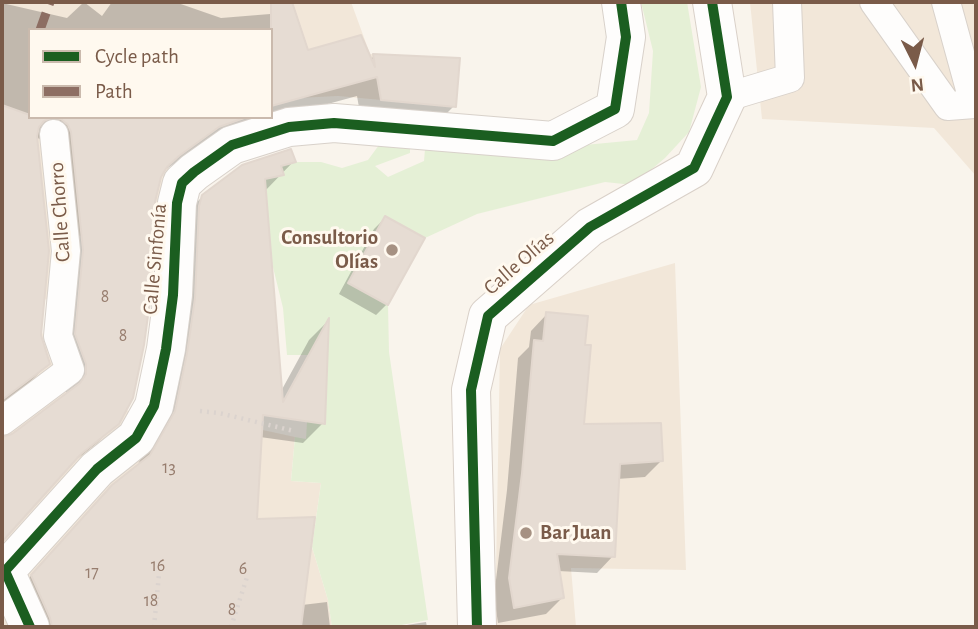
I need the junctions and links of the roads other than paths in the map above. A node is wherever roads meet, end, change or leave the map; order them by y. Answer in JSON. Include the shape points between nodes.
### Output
{"nodes":[{"id":1,"x":621,"y":2,"type":"edge"},
{"id":2,"x":712,"y":2,"type":"edge"},
{"id":3,"x":787,"y":2,"type":"edge"},
{"id":4,"x":874,"y":2,"type":"edge"},
{"id":5,"x":946,"y":2,"type":"edge"},
{"id":6,"x":727,"y":97,"type":"junction"},
{"id":7,"x":54,"y":134,"type":"dead end"},
{"id":8,"x":2,"y":421,"type":"edge"},
{"id":9,"x":3,"y":570,"type":"edge"},
{"id":10,"x":30,"y":627,"type":"edge"},
{"id":11,"x":477,"y":627,"type":"edge"}],
"edges":[{"from":1,"to":9,"type":"street","name":"Calle Sinfonía","via":[[626,37],[615,109],[553,141],[334,123],[289,127],[232,145],[182,183],[173,295],[154,406],[136,438],[97,469]]},
{"from":2,"to":6,"type":"street"},
{"from":3,"to":6,"type":"lane","via":[[790,78]]},
{"from":4,"to":5,"type":"lane","via":[[948,106],[974,104]]},
{"from":6,"to":11,"type":"street","name":"Calle Olías","via":[[694,168],[590,227],[488,316],[471,390]]},
{"from":7,"to":8,"type":"lane","name":"Calle Chorro","via":[[66,251],[58,336],[70,370]]},
{"from":9,"to":10,"type":"street","name":"Calle Sinfonía"}]}
